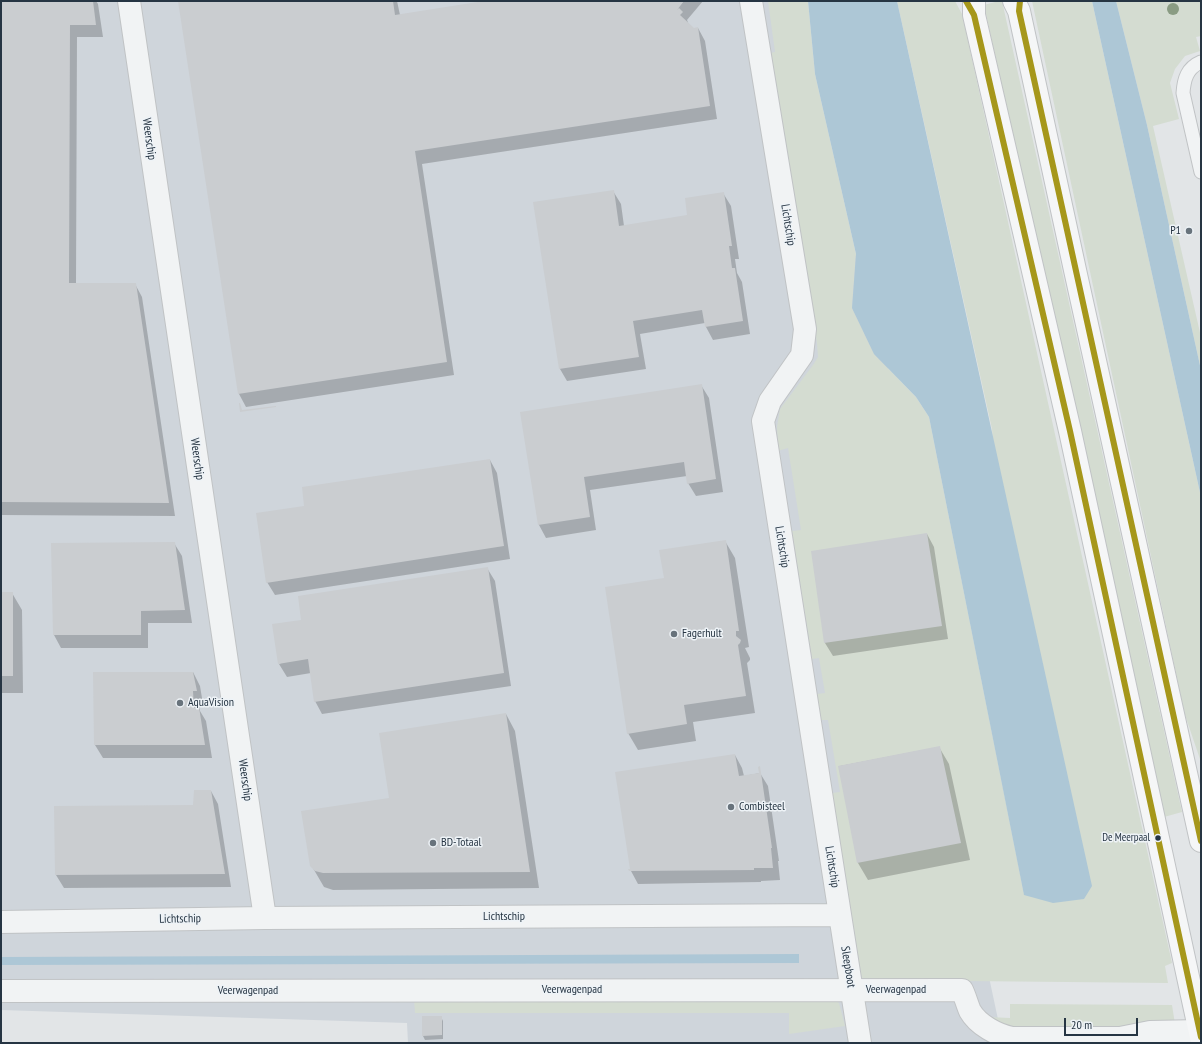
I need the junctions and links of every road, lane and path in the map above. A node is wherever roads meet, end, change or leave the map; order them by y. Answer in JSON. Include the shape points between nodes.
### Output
{"nodes":[{"id":1,"x":129,"y":1,"type":"edge"},
{"id":2,"x":751,"y":1,"type":"edge"},
{"id":3,"x":1018,"y":4,"type":"edge"},
{"id":4,"x":972,"y":6,"type":"edge"},
{"id":5,"x":1201,"y":62,"type":"edge"},
{"id":6,"x":1201,"y":172,"type":"edge"},
{"id":7,"x":1201,"y":841,"type":"edge"},
{"id":8,"x":840,"y":915,"type":"junction"},
{"id":9,"x":265,"y":918,"type":"junction"},
{"id":10,"x":1,"y":922,"type":"edge"},
{"id":11,"x":851,"y":990,"type":"junction"},
{"id":12,"x":1,"y":991,"type":"edge"},
{"id":13,"x":1201,"y":1033,"type":"edge"},
{"id":14,"x":1128,"y":1041,"type":"edge"},
{"id":15,"x":860,"y":1043,"type":"edge"}],
"edges":[{"from":1,"to":9,"type":"street","name":"Weerschip"},
{"from":2,"to":8,"type":"street","name":"Lichtschip","via":[[805,329],[802,355],[770,401],[762,421]]},
{"from":3,"to":7,"type":"main road"},
{"from":4,"to":13,"type":"main road","via":[[1070,431]]},
{"from":5,"to":6,"type":"lane","via":[[1188,71],[1184,81],[1184,93]]},
{"from":8,"to":9,"type":"street","name":"Lichtschip"},
{"from":8,"to":11,"type":"street","name":"Sleepboot"},
{"from":9,"to":10,"type":"street","name":"Lichtschip"},
{"from":11,"to":12,"type":"street","name":"Veerwagenpad"},
{"from":11,"to":14,"type":"street","name":"Veerwagenpad","via":[[962,990],[970,1012],[985,1026],[1003,1036]]},
{"from":11,"to":15,"type":"street","name":"Sleepboot"},
{"from":13,"to":14,"type":"street","name":"Veerwagenpad","via":[[1150,1032]]}]}
